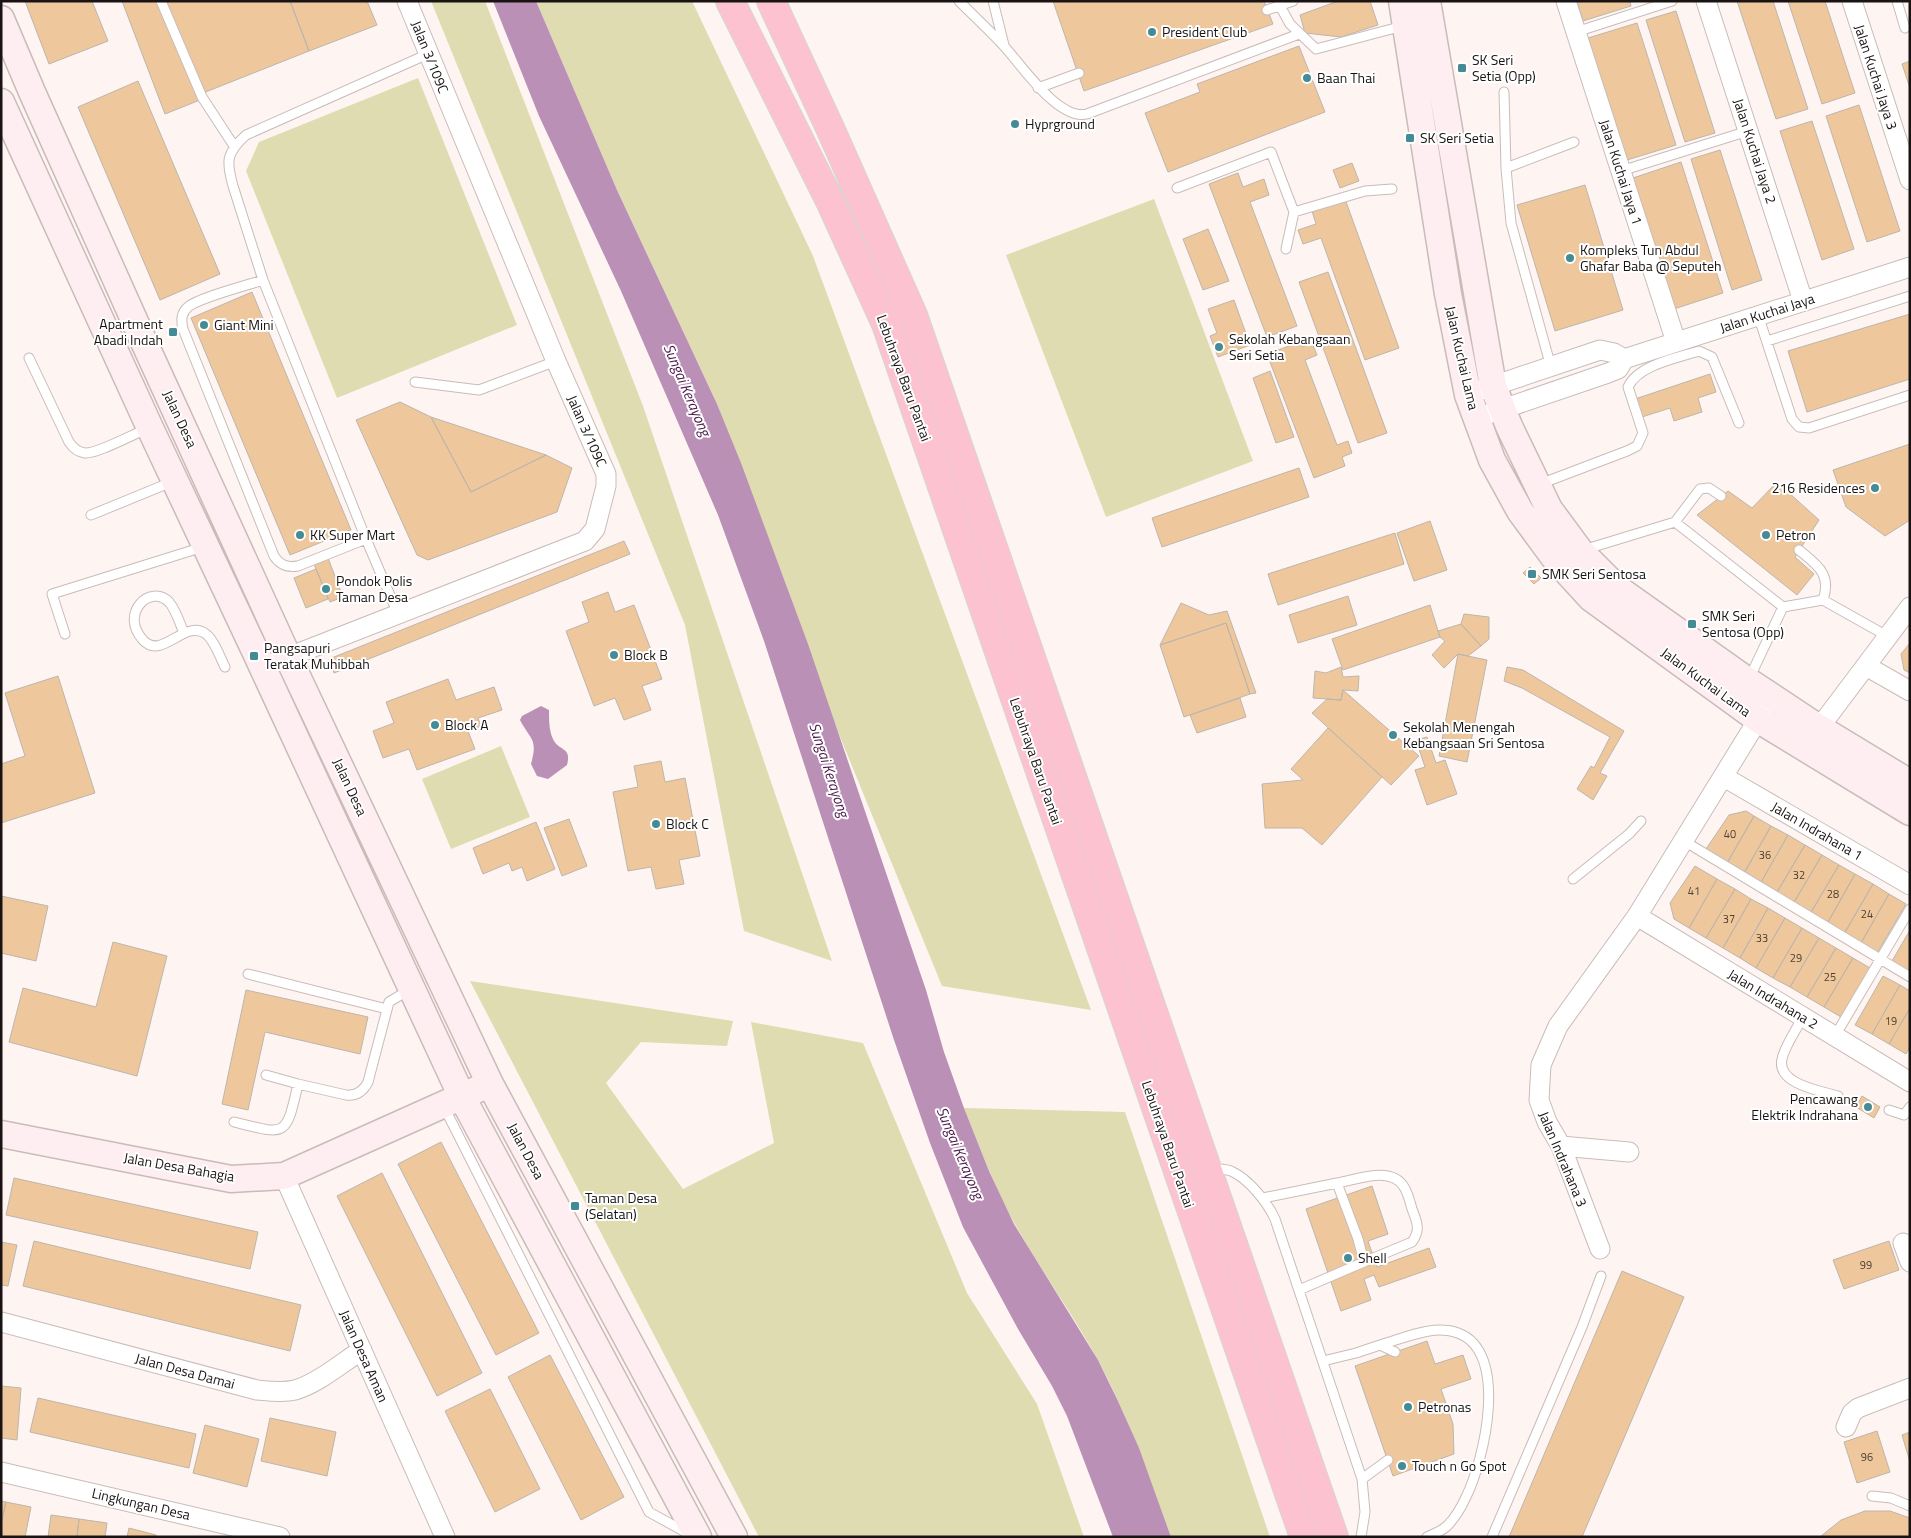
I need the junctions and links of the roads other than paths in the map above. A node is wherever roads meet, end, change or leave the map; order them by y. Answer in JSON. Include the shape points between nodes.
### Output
{"nodes":[{"id":1,"x":162,"y":1,"type":"edge"},
{"id":2,"x":407,"y":1,"type":"edge"},
{"id":3,"x":730,"y":1,"type":"edge"},
{"id":4,"x":771,"y":1,"type":"edge"},
{"id":5,"x":959,"y":1,"type":"edge"},
{"id":6,"x":993,"y":1,"type":"edge"},
{"id":7,"x":1293,"y":1,"type":"edge"},
{"id":8,"x":1427,"y":1,"type":"edge"},
{"id":9,"x":1566,"y":1,"type":"edge"},
{"id":10,"x":1672,"y":1,"type":"edge"},
{"id":11,"x":1706,"y":1,"type":"edge"},
{"id":12,"x":1852,"y":1,"type":"edge"},
{"id":13,"x":1897,"y":1,"type":"edge"},
{"id":14,"x":1280,"y":6,"type":"junction"},
{"id":15,"x":1267,"y":10,"type":"dead end"},
{"id":16,"x":1404,"y":13,"type":"edge"},
{"id":17,"x":1,"y":19,"type":"edge"},
{"id":18,"x":1906,"y":28,"type":"dead end"},
{"id":19,"x":1576,"y":32,"type":"junction"},
{"id":20,"x":1299,"y":34,"type":"junction"},
{"id":21,"x":1004,"y":47,"type":"junction"},
{"id":22,"x":428,"y":54,"type":"junction"},
{"id":23,"x":1078,"y":73,"type":"dead end"},
{"id":24,"x":1038,"y":88,"type":"junction"},
{"id":25,"x":32,"y":92,"type":"junction"},
{"id":26,"x":1504,"y":92,"type":"dead end"},
{"id":27,"x":1,"y":101,"type":"edge"},
{"id":28,"x":1748,"y":131,"type":"junction"},
{"id":29,"x":1574,"y":142,"type":"dead end"},
{"id":30,"x":234,"y":146,"type":"junction"},
{"id":31,"x":1506,"y":168,"type":"junction"},
{"id":32,"x":1621,"y":172,"type":"junction"},
{"id":33,"x":1910,"y":180,"type":"edge"},
{"id":34,"x":1177,"y":188,"type":"dead end"},
{"id":35,"x":1392,"y":190,"type":"dead end"},
{"id":36,"x":1294,"y":212,"type":"junction"},
{"id":37,"x":1286,"y":249,"type":"dead end"},
{"id":38,"x":1910,"y":267,"type":"edge"},
{"id":39,"x":263,"y":280,"type":"junction"},
{"id":40,"x":1910,"y":296,"type":"edge"},
{"id":41,"x":1803,"y":301,"type":"junction"},
{"id":42,"x":1758,"y":316,"type":"junction"},
{"id":43,"x":1766,"y":341,"type":"junction"},
{"id":44,"x":1678,"y":350,"type":"junction"},
{"id":45,"x":29,"y":358,"type":"dead end"},
{"id":46,"x":1624,"y":359,"type":"junction"},
{"id":47,"x":556,"y":361,"type":"junction"},
{"id":48,"x":1551,"y":367,"type":"junction"},
{"id":49,"x":415,"y":382,"type":"dead end"},
{"id":50,"x":1910,"y":395,"type":"edge"},
{"id":51,"x":1498,"y":398,"type":"junction"},
{"id":52,"x":1472,"y":407,"type":"junction"},
{"id":53,"x":1739,"y":423,"type":"dead end"},
{"id":54,"x":150,"y":428,"type":"junction"},
{"id":55,"x":174,"y":481,"type":"junction"},
{"id":56,"x":1537,"y":485,"type":"junction"},
{"id":57,"x":1721,"y":496,"type":"dead end"},
{"id":58,"x":91,"y":515,"type":"dead end"},
{"id":59,"x":1675,"y":522,"type":"junction"},
{"id":60,"x":366,"y":539,"type":"junction"},
{"id":61,"x":206,"y":547,"type":"junction"},
{"id":62,"x":1799,"y":550,"type":"dead end"},
{"id":63,"x":1580,"y":551,"type":"junction"},
{"id":64,"x":1823,"y":600,"type":"junction"},
{"id":65,"x":1783,"y":607,"type":"junction"},
{"id":66,"x":1910,"y":607,"type":"edge"},
{"id":67,"x":398,"y":614,"type":"junction"},
{"id":68,"x":184,"y":633,"type":"junction"},
{"id":69,"x":65,"y":634,"type":"dead end"},
{"id":70,"x":1888,"y":636,"type":"junction"},
{"id":71,"x":288,"y":657,"type":"junction"},
{"id":72,"x":1866,"y":666,"type":"junction"},
{"id":73,"x":225,"y":667,"type":"dead end"},
{"id":74,"x":262,"y":667,"type":"junction"},
{"id":75,"x":1748,"y":681,"type":"junction"},
{"id":76,"x":1910,"y":691,"type":"edge"},
{"id":77,"x":1772,"y":697,"type":"junction"},
{"id":78,"x":1759,"y":720,"type":"junction"},
{"id":79,"x":1819,"y":728,"type":"junction"},
{"id":80,"x":1724,"y":776,"type":"junction"},
{"id":81,"x":1910,"y":782,"type":"edge"},
{"id":82,"x":1910,"y":812,"type":"edge"},
{"id":83,"x":1641,"y":821,"type":"dead end"},
{"id":84,"x":1684,"y":841,"type":"junction"},
{"id":85,"x":1573,"y":878,"type":"dead end"},
{"id":86,"x":1910,"y":885,"type":"edge"},
{"id":87,"x":1910,"y":909,"type":"edge"},
{"id":88,"x":1637,"y":916,"type":"junction"},
{"id":89,"x":1880,"y":959,"type":"junction"},
{"id":90,"x":248,"y":974,"type":"dead end"},
{"id":91,"x":1910,"y":977,"type":"edge"},
{"id":92,"x":411,"y":989,"type":"junction"},
{"id":93,"x":387,"y":1009,"type":"junction"},
{"id":94,"x":1802,"y":1018,"type":"junction"},
{"id":95,"x":1835,"y":1036,"type":"junction"},
{"id":96,"x":266,"y":1074,"type":"dead end"},
{"id":97,"x":1910,"y":1082,"type":"edge"},
{"id":98,"x":298,"y":1084,"type":"junction"},
{"id":99,"x":490,"y":1084,"type":"junction"},
{"id":100,"x":1838,"y":1096,"type":"dead end"},
{"id":101,"x":452,"y":1101,"type":"junction"},
{"id":102,"x":1910,"y":1107,"type":"edge"},
{"id":103,"x":1889,"y":1110,"type":"dead end"},
{"id":104,"x":234,"y":1122,"type":"dead end"},
{"id":105,"x":1,"y":1134,"type":"edge"},
{"id":106,"x":1561,"y":1146,"type":"junction"},
{"id":107,"x":1629,"y":1152,"type":"dead end"},
{"id":108,"x":1206,"y":1167,"type":"junction"},
{"id":109,"x":284,"y":1176,"type":"junction"},
{"id":110,"x":1337,"y":1183,"type":"junction"},
{"id":111,"x":1263,"y":1198,"type":"junction"},
{"id":112,"x":1903,"y":1243,"type":"dead end"},
{"id":113,"x":1600,"y":1249,"type":"dead end"},
{"id":114,"x":1364,"y":1262,"type":"junction"},
{"id":115,"x":1910,"y":1262,"type":"edge"},
{"id":116,"x":1601,"y":1276,"type":"dead end"},
{"id":117,"x":1299,"y":1290,"type":"junction"},
{"id":118,"x":1,"y":1322,"type":"edge"},
{"id":119,"x":1380,"y":1345,"type":"junction"},
{"id":120,"x":362,"y":1350,"type":"junction"},
{"id":121,"x":1395,"y":1352,"type":"dead end"},
{"id":122,"x":1323,"y":1361,"type":"junction"},
{"id":123,"x":1910,"y":1388,"type":"edge"},
{"id":124,"x":1846,"y":1427,"type":"dead end"},
{"id":125,"x":1388,"y":1460,"type":"dead end"},
{"id":126,"x":1,"y":1472,"type":"edge"},
{"id":127,"x":1362,"y":1479,"type":"junction"},
{"id":128,"x":1872,"y":1496,"type":"dead end"},
{"id":129,"x":1910,"y":1506,"type":"edge"},
{"id":130,"x":280,"y":1537,"type":"edge"},
{"id":131,"x":445,"y":1537,"type":"edge"},
{"id":132,"x":693,"y":1537,"type":"edge"},
{"id":133,"x":698,"y":1537,"type":"edge"},
{"id":134,"x":734,"y":1537,"type":"edge"},
{"id":135,"x":1304,"y":1537,"type":"edge"},
{"id":136,"x":1334,"y":1537,"type":"edge"},
{"id":137,"x":1361,"y":1537,"type":"edge"},
{"id":138,"x":1427,"y":1537,"type":"edge"},
{"id":139,"x":1492,"y":1537,"type":"edge"}],
"edges":[{"from":1,"to":30,"type":"lane","via":[[202,97]]},
{"from":2,"to":22,"type":"street","name":"Jalan 3/109C"},
{"from":3,"to":135,"type":"highway","name":"Lebuhraya Baru Pantai","via":[[830,201],[886,324]]},
{"from":4,"to":108,"type":"highway","name":"Lebuhraya Baru Pantai","via":[[913,315]]},
{"from":5,"to":21,"type":"lane"},
{"from":6,"to":21,"type":"lane"},
{"from":7,"to":14,"type":"lane"},
{"from":8,"to":51,"type":"main road","name":"Jalan Kuchai Lama"},
{"from":9,"to":19,"type":"street","name":"Jalan Kuchai Jaya 1"},
{"from":10,"to":19,"type":"lane"},
{"from":11,"to":28,"type":"street","name":"Jalan Kuchai Jaya 2"},
{"from":12,"to":33,"type":"street","name":"Jalan Kuchai Jaya 3"},
{"from":13,"to":18,"type":"lane"},
{"from":14,"to":15,"type":"lane"},
{"from":14,"to":20,"type":"lane"},
{"from":16,"to":20,"type":"lane","via":[[1316,49]]},
{"from":16,"to":52,"type":"main road","name":"Jalan Kuchai Lama","via":[[1448,294]]},
{"from":17,"to":25,"type":"main road","name":"Jalan Desa"},
{"from":19,"to":32,"type":"street","name":"Jalan Kuchai Jaya 1"},
{"from":20,"to":24,"type":"lane","via":[[1082,115],[1073,114]]},
{"from":21,"to":24,"type":"lane"},
{"from":22,"to":30,"type":"lane","via":[[246,135]]},
{"from":22,"to":47,"type":"street","name":"Jalan 3/109C"},
{"from":23,"to":24,"type":"lane"},
{"from":25,"to":27,"type":"street"},
{"from":25,"to":71,"type":"main road","name":"Jalan Desa"},
{"from":26,"to":31,"type":"lane"},
{"from":27,"to":54,"type":"main road","name":"Jalan Desa"},
{"from":28,"to":32,"type":"lane"},
{"from":28,"to":41,"type":"street","name":"Jalan Kuchai Jaya 2"},
{"from":29,"to":31,"type":"lane"},
{"from":30,"to":39,"type":"lane","via":[[229,171]]},
{"from":31,"to":48,"type":"lane","via":[[1511,222]]},
{"from":32,"to":44,"type":"street","name":"Jalan Kuchai Jaya 1"},
{"from":34,"to":36,"type":"lane","via":[[1271,152]]},
{"from":35,"to":36,"type":"lane","via":[[1365,191]]},
{"from":36,"to":37,"type":"lane"},
{"from":38,"to":41,"type":"street","name":"Jalan Kuchai Jaya"},
{"from":39,"to":60,"type":"lane"},
{"from":39,"to":60,"type":"lane","via":[[187,308],[182,321],[187,338],[278,562],[291,568]]},
{"from":40,"to":43,"type":"lane","name":"Jalan Kuchai Jaya"},
{"from":41,"to":42,"type":"street","name":"Jalan Kuchai Jaya"},
{"from":42,"to":43,"type":"lane"},
{"from":42,"to":44,"type":"street","name":"Jalan Kuchai Jaya"},
{"from":43,"to":50,"type":"lane","via":[[1792,419],[1799,427],[1809,428]]},
{"from":44,"to":46,"type":"street","name":"Jalan Kuchai Jaya"},
{"from":44,"to":53,"type":"lane","via":[[1699,351],[1712,357]]},
{"from":44,"to":56,"type":"lane","via":[[1641,371],[1628,387],[1643,433],[1638,446]]},
{"from":45,"to":54,"type":"lane","via":[[69,442],[79,452],[93,452]]},
{"from":46,"to":48,"type":"street","via":[[1600,350]]},
{"from":46,"to":51,"type":"street","name":"Jalan Kuchai Jaya","via":[[1618,369],[1608,373]]},
{"from":47,"to":49,"type":"lane","via":[[479,390]]},
{"from":47,"to":67,"type":"street","name":"Jalan 3/109C","via":[[606,474],[595,529],[584,541]]},
{"from":48,"to":51,"type":"street"},
{"from":51,"to":52,"type":"street"},
{"from":51,"to":56,"type":"main road","name":"Jalan Kuchai Lama"},
{"from":52,"to":78,"type":"main road","name":"Jalan Kuchai Lama","via":[[1492,460],[1520,511],[1556,560],[1591,598]]},
{"from":54,"to":55,"type":"main road","name":"Jalan Desa"},
{"from":55,"to":58,"type":"lane"},
{"from":55,"to":61,"type":"main road","name":"Jalan Desa"},
{"from":56,"to":63,"type":"main road","name":"Jalan Kuchai Lama","via":[[1549,509]]},
{"from":57,"to":59,"type":"lane","via":[[1708,488],[1700,489]]},
{"from":59,"to":63,"type":"lane"},
{"from":59,"to":65,"type":"lane"},
{"from":60,"to":67,"type":"lane"},
{"from":61,"to":69,"type":"lane","via":[[52,594]]},
{"from":61,"to":74,"type":"main road","name":"Jalan Desa"},
{"from":62,"to":64,"type":"lane","via":[[1824,574],[1826,591]]},
{"from":63,"to":75,"type":"main road","name":"Jalan Kuchai Lama","via":[[1617,588]]},
{"from":64,"to":65,"type":"lane"},
{"from":64,"to":70,"type":"lane"},
{"from":65,"to":75,"type":"lane"},
{"from":66,"to":70,"type":"street"},
{"from":67,"to":71,"type":"street","name":"Jalan 3/109C"},
{"from":68,"to":68,"type":"lane","via":[[158,646],[150,644],[143,640],[135,623],[135,608],[147,599],[164,598],[173,608]]},
{"from":68,"to":73,"type":"lane","via":[[192,630],[207,635]]},
{"from":70,"to":72,"type":"street"},
{"from":71,"to":74,"type":"street","name":"Jalan 3/109C"},
{"from":71,"to":99,"type":"main road","name":"Jalan Desa"},
{"from":72,"to":76,"type":"street"},
{"from":72,"to":79,"type":"street"},
{"from":74,"to":92,"type":"main road","name":"Jalan Desa"},
{"from":75,"to":77,"type":"main road","name":"Jalan Kuchai Lama"},
{"from":77,"to":78,"type":"street","name":"Jalan Indrahana 3"},
{"from":77,"to":79,"type":"main road","name":"Jalan Kuchai Lama"},
{"from":78,"to":80,"type":"street","name":"Jalan Indrahana 3"},
{"from":78,"to":82,"type":"main road","name":"Jalan Kuchai Lama"},
{"from":79,"to":81,"type":"main road","name":"Jalan Kuchai Lama"},
{"from":80,"to":84,"type":"street","name":"Jalan Indrahana 3"},
{"from":80,"to":86,"type":"street","name":"Jalan Indrahana 1"},
{"from":83,"to":85,"type":"lane"},
{"from":84,"to":88,"type":"street","name":"Jalan Indrahana 3"},
{"from":84,"to":89,"type":"lane"},
{"from":87,"to":89,"type":"lane"},
{"from":88,"to":94,"type":"street","name":"Jalan Indrahana 2"},
{"from":88,"to":106,"type":"street","name":"Jalan Indrahana 3","via":[[1558,1026],[1541,1065],[1539,1100]]},
{"from":89,"to":91,"type":"lane"},
{"from":89,"to":95,"type":"lane"},
{"from":90,"to":93,"type":"lane"},
{"from":92,"to":93,"type":"lane","via":[[388,1002]]},
{"from":92,"to":101,"type":"main road","name":"Jalan Desa"},
{"from":93,"to":98,"type":"lane","via":[[365,1088],[359,1093],[346,1095]]},
{"from":94,"to":95,"type":"street","name":"Jalan Indrahana 2"},
{"from":94,"to":100,"type":"lane","via":[[1783,1054],[1781,1061],[1785,1075],[1802,1086]]},
{"from":95,"to":97,"type":"street","name":"Jalan Indrahana 2"},
{"from":96,"to":98,"type":"lane"},
{"from":98,"to":104,"type":"lane","via":[[290,1117],[281,1129],[266,1130]]},
{"from":99,"to":101,"type":"main road","name":"Jalan Desa Bahagia"},
{"from":99,"to":134,"type":"main road","name":"Jalan Desa"},
{"from":101,"to":109,"type":"main road","name":"Jalan Desa Bahagia"},
{"from":101,"to":132,"type":"lane","name":"Jalan Desa","via":[[649,1512]]},
{"from":101,"to":133,"type":"main road","name":"Jalan Desa"},
{"from":102,"to":103,"type":"lane","via":[[1904,1115]]},
{"from":105,"to":109,"type":"main road","name":"Jalan Desa Bahagia","via":[[231,1179]]},
{"from":106,"to":107,"type":"street"},
{"from":106,"to":113,"type":"street","name":"Jalan Indrahana 3"},
{"from":108,"to":111,"type":"lane","via":[[1231,1171]]},
{"from":108,"to":136,"type":"highway","name":"Lebuhraya Baru Pantai"},
{"from":109,"to":120,"type":"street","name":"Jalan Desa Aman"},
{"from":110,"to":111,"type":"lane"},
{"from":110,"to":114,"type":"lane"},
{"from":110,"to":114,"type":"lane","via":[[1380,1175],[1395,1180],[1404,1187],[1417,1222],[1418,1229],[1412,1242]]},
{"from":111,"to":117,"type":"lane","via":[[1275,1219]]},
{"from":112,"to":115,"type":"street"},
{"from":114,"to":117,"type":"lane"},
{"from":116,"to":139,"type":"lane"},
{"from":117,"to":122,"type":"lane"},
{"from":118,"to":120,"type":"street","name":"Jalan Desa Damai","via":[[257,1390],[297,1389]]},
{"from":119,"to":121,"type":"lane"},
{"from":119,"to":122,"type":"lane"},
{"from":119,"to":138,"type":"lane","via":[[1436,1329],[1459,1333],[1478,1347],[1487,1369],[1488,1402],[1483,1446],[1467,1497],[1445,1528]]},
{"from":120,"to":131,"type":"street","name":"Jalan Desa Aman"},
{"from":122,"to":127,"type":"lane"},
{"from":123,"to":124,"type":"street","via":[[1858,1408]]},
{"from":125,"to":127,"type":"lane"},
{"from":126,"to":130,"type":"street","name":"Lingkungan Desa"},
{"from":127,"to":137,"type":"lane","via":[[1366,1512]]},
{"from":128,"to":129,"type":"lane","via":[[1890,1498]]}]}
